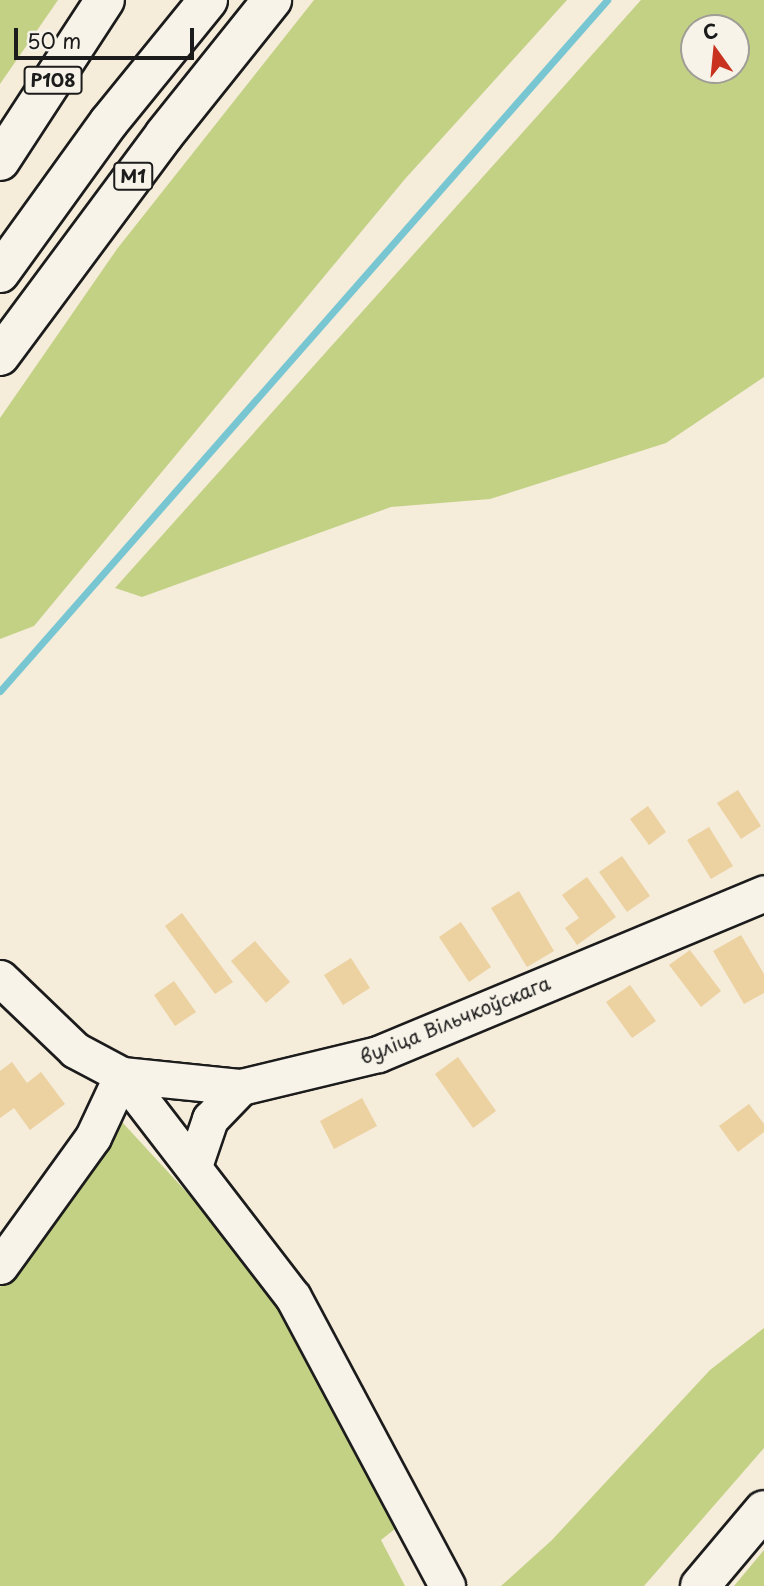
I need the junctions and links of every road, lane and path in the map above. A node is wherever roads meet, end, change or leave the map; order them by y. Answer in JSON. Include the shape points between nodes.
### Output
{"nodes":[{"id":1,"x":105,"y":0,"type":"edge"},
{"id":2,"x":208,"y":0,"type":"edge"},
{"id":3,"x":272,"y":0,"type":"edge"},
{"id":4,"x":0,"y":161,"type":"edge"},
{"id":5,"x":0,"y":273,"type":"edge"},
{"id":6,"x":0,"y":356,"type":"edge"},
{"id":7,"x":764,"y":893,"type":"edge"},
{"id":8,"x":0,"y":978,"type":"edge"},
{"id":9,"x":122,"y":1075,"type":"junction"},
{"id":10,"x":241,"y":1087,"type":"junction"},
{"id":11,"x":194,"y":1166,"type":"junction"},
{"id":12,"x":0,"y":1266,"type":"edge"},
{"id":13,"x":764,"y":1510,"type":"edge"},
{"id":14,"x":447,"y":1586,"type":"edge"},
{"id":15,"x":700,"y":1586,"type":"edge"}],
"edges":[{"from":1,"to":4,"type":"main road","number":"Р108"},
{"from":2,"to":5,"type":"main road","number":"М1","via":[[109,122]]},
{"from":3,"to":6,"type":"main road","number":"М1","via":[[164,135]]},
{"from":7,"to":10,"type":"street","name":"вуліца Вільчкоўскага","via":[[378,1054]]},
{"from":8,"to":9,"type":"street","name":"вуліца Вільчкоўскага","via":[[75,1051]]},
{"from":9,"to":10,"type":"street","name":"вуліца Вільчкоўскага"},
{"from":9,"to":11,"type":"street"},
{"from":9,"to":12,"type":"street","via":[[93,1137]]},
{"from":10,"to":11,"type":"street","via":[[210,1118]]},
{"from":11,"to":14,"type":"street","via":[[293,1297]]},
{"from":13,"to":15,"type":"main road"}]}
